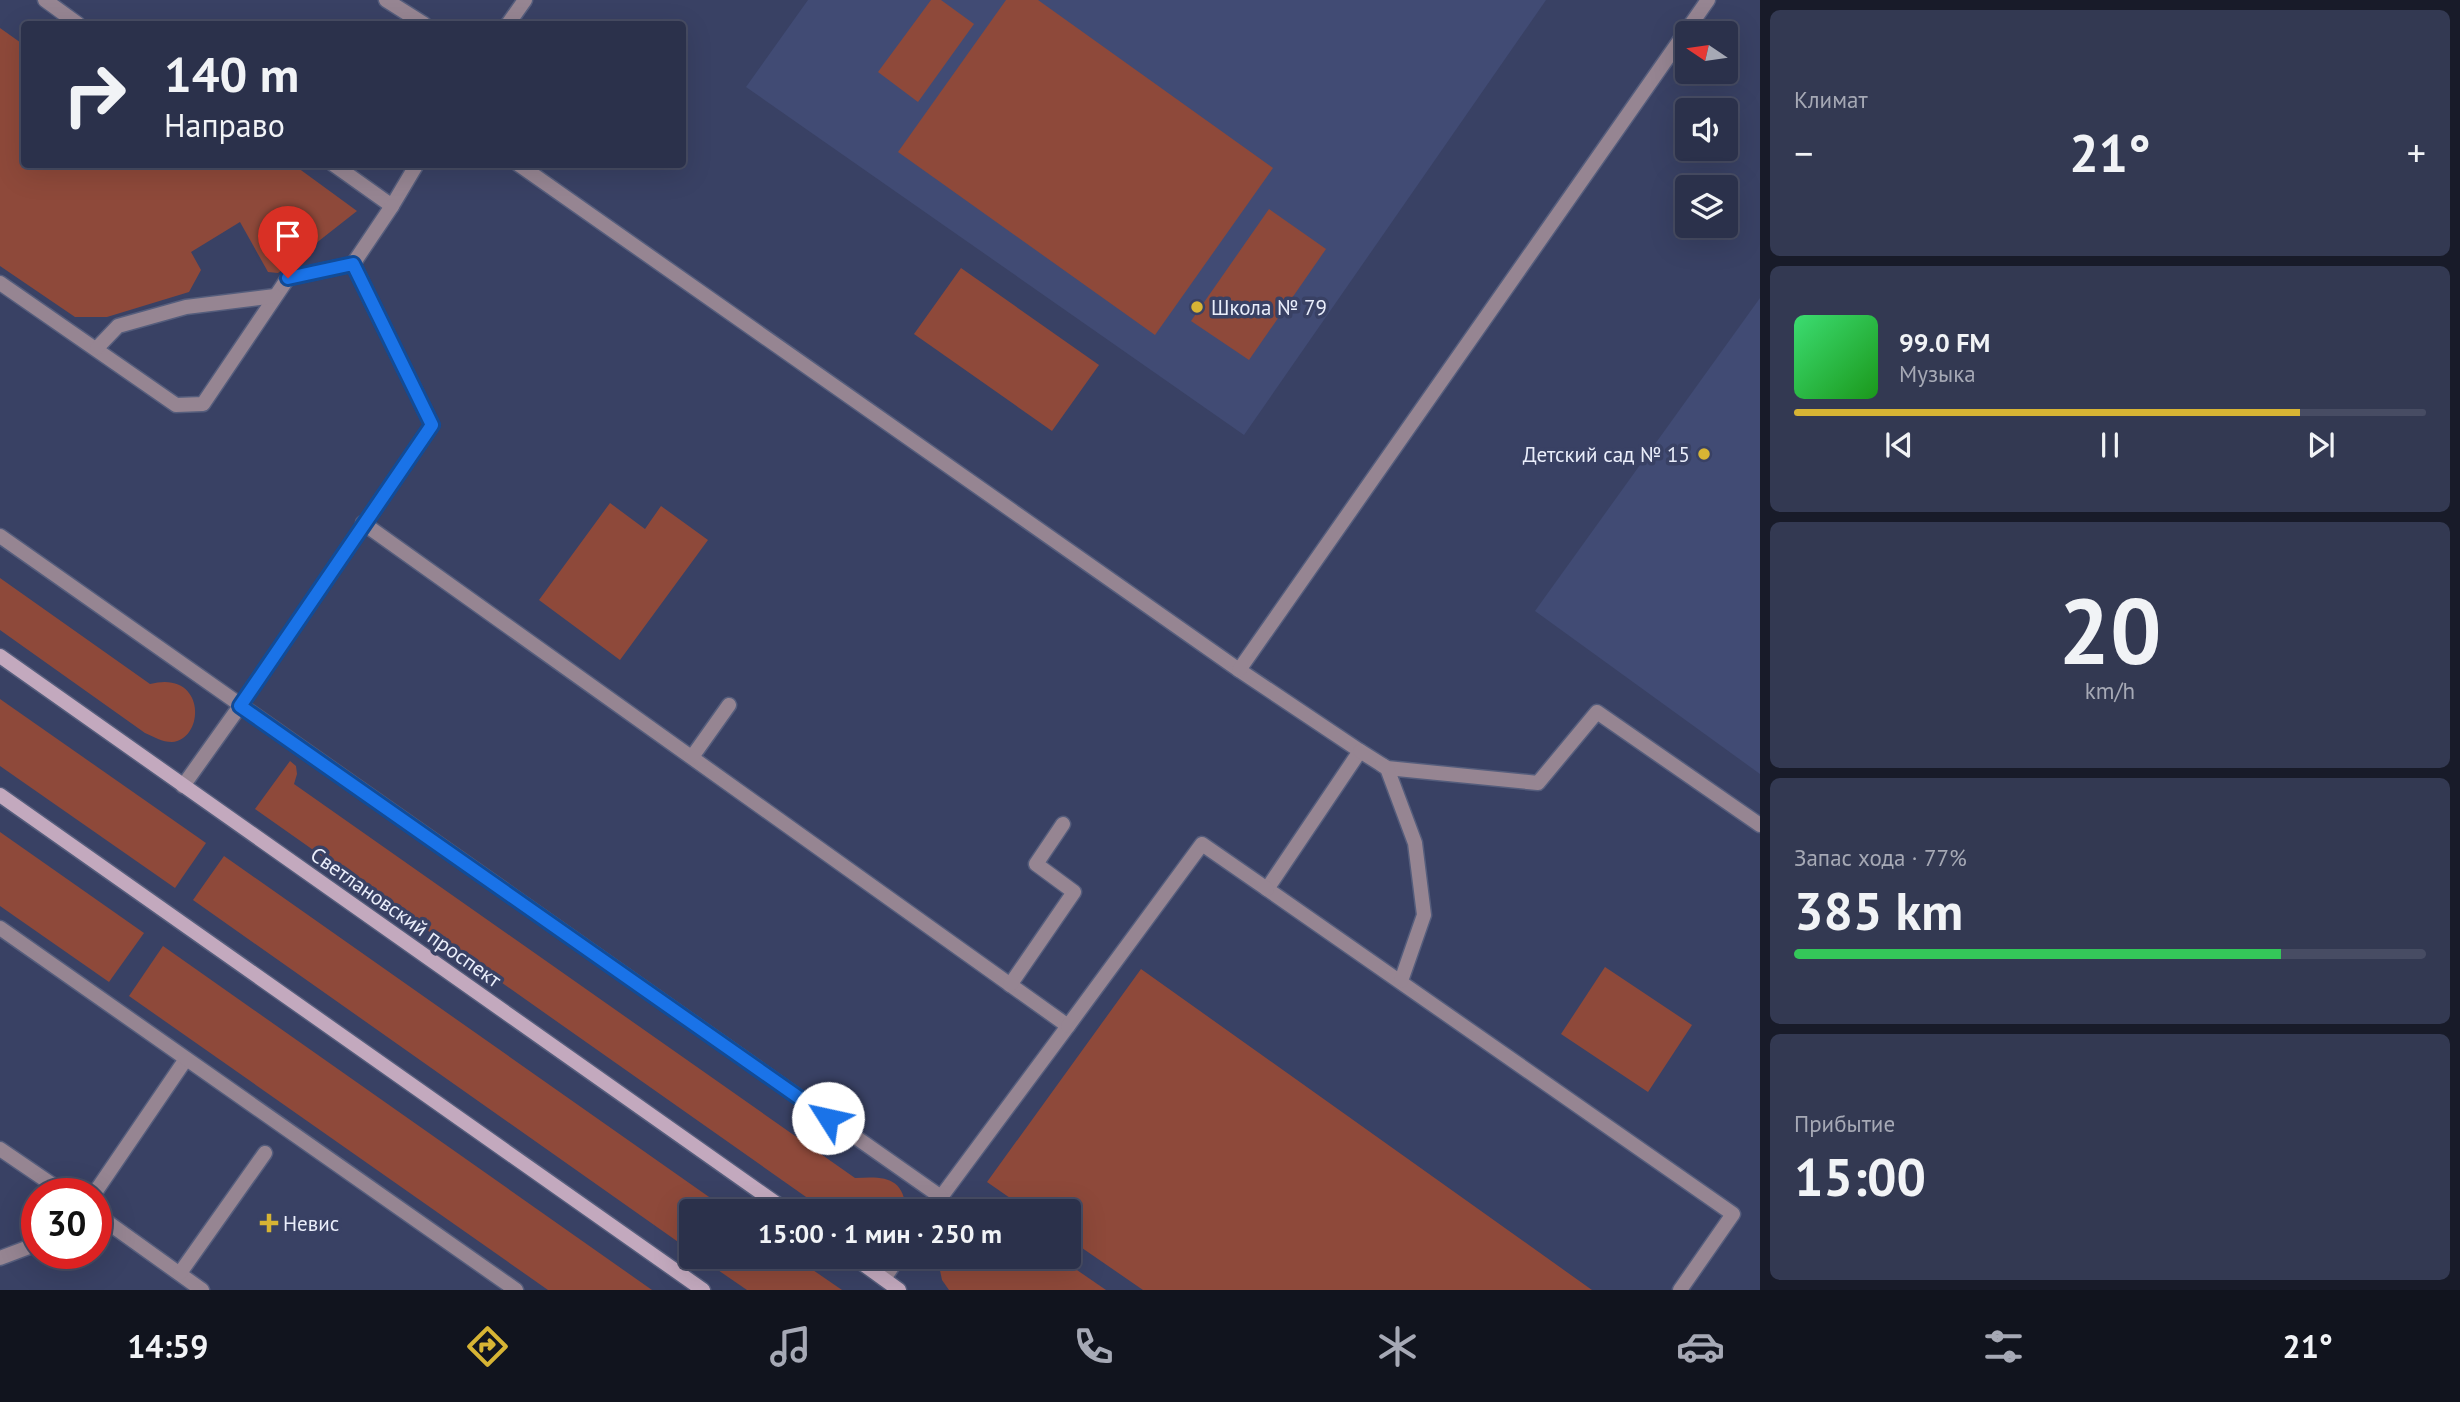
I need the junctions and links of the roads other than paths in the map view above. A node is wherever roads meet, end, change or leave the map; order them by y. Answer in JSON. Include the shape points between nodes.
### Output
{"nodes":[{"id":1,"x":45,"y":0,"type":"edge"},
{"id":2,"x":386,"y":0,"type":"edge"},
{"id":3,"x":525,"y":0,"type":"edge"},
{"id":4,"x":1708,"y":0,"type":"edge"},
{"id":5,"x":406,"y":5,"type":"edge"},
{"id":6,"x":74,"y":21,"type":"edge"},
{"id":7,"x":421,"y":21,"type":"edge"},
{"id":8,"x":510,"y":21,"type":"edge"},
{"id":9,"x":339,"y":168,"type":"edge"},
{"id":10,"x":415,"y":168,"type":"edge"},
{"id":11,"x":524,"y":168,"type":"edge"},
{"id":12,"x":392,"y":206,"type":"junction"},
{"id":13,"x":353,"y":264,"type":"junction"},
{"id":14,"x":0,"y":284,"type":"edge"},
{"id":15,"x":275,"y":296,"type":"junction"},
{"id":16,"x":97,"y":348,"type":"junction"},
{"id":17,"x":363,"y":523,"type":"junction"},
{"id":18,"x":0,"y":536,"type":"edge"},
{"id":19,"x":0,"y":656,"type":"edge"},
{"id":20,"x":1239,"y":670,"type":"junction"},
{"id":21,"x":729,"y":705,"type":"dead end"},
{"id":22,"x":240,"y":706,"type":"junction"},
{"id":23,"x":1360,"y":751,"type":"junction"},
{"id":24,"x":692,"y":757,"type":"junction"},
{"id":25,"x":1387,"y":768,"type":"junction"},
{"id":26,"x":184,"y":786,"type":"junction"},
{"id":27,"x":0,"y":795,"type":"edge"},
{"id":28,"x":1063,"y":824,"type":"dead end"},
{"id":29,"x":1760,"y":825,"type":"edge"},
{"id":30,"x":1267,"y":889,"type":"junction"},
{"id":31,"x":0,"y":928,"type":"edge"},
{"id":32,"x":1401,"y":981,"type":"junction"},
{"id":33,"x":1010,"y":985,"type":"junction"},
{"id":34,"x":1068,"y":1026,"type":"junction"},
{"id":35,"x":186,"y":1059,"type":"junction"},
{"id":36,"x":0,"y":1149,"type":"edge"},
{"id":37,"x":265,"y":1153,"type":"dead end"},
{"id":38,"x":43,"y":1178,"type":"edge"},
{"id":39,"x":105,"y":1178,"type":"edge"},
{"id":40,"x":941,"y":1197,"type":"joint"},
{"id":41,"x":770,"y":1199,"type":"edge"},
{"id":42,"x":112,"y":1225,"type":"edge"},
{"id":43,"x":21,"y":1250,"type":"edge"},
{"id":44,"x":0,"y":1258,"type":"edge"},
{"id":45,"x":870,"y":1269,"type":"edge"},
{"id":46,"x":891,"y":1269,"type":"edge"},
{"id":47,"x":180,"y":1273,"type":"junction"},
{"id":48,"x":884,"y":1279,"type":"junction"},
{"id":49,"x":202,"y":1290,"type":"edge"},
{"id":50,"x":516,"y":1290,"type":"edge"},
{"id":51,"x":703,"y":1290,"type":"edge"},
{"id":52,"x":899,"y":1290,"type":"edge"},
{"id":53,"x":1680,"y":1290,"type":"edge"}],
"edges":[{"from":1,"to":6,"type":"street"},
{"from":2,"to":5,"type":"street"},
{"from":3,"to":8,"type":"street"},
{"from":4,"to":20,"type":"street"},
{"from":5,"to":7,"type":"street"},
{"from":9,"to":12,"type":"street"},
{"from":10,"to":12,"type":"street"},
{"from":11,"to":20,"type":"street"},
{"from":12,"to":13,"type":"street"},
{"from":13,"to":15,"type":"street","via":[[288,278]]},
{"from":13,"to":17,"type":"street","via":[[432,425]]},
{"from":14,"to":16,"type":"street"},
{"from":15,"to":16,"type":"street","via":[[186,307],[118,326]]},
{"from":15,"to":16,"type":"street","via":[[203,404],[176,405]]},
{"from":17,"to":22,"type":"street"},
{"from":17,"to":24,"type":"street"},
{"from":18,"to":22,"type":"street"},
{"from":19,"to":26,"type":"main road","name":"Светлановский проспект"},
{"from":20,"to":23,"type":"street"},
{"from":21,"to":24,"type":"street"},
{"from":22,"to":26,"type":"street"},
{"from":22,"to":40,"type":"street"},
{"from":23,"to":25,"type":"street"},
{"from":23,"to":30,"type":"street"},
{"from":24,"to":33,"type":"street"},
{"from":25,"to":29,"type":"street","via":[[1538,783],[1597,712]]},
{"from":25,"to":32,"type":"street","via":[[1415,843],[1423,915]]},
{"from":26,"to":41,"type":"main road","name":"Светлановский проспект"},
{"from":27,"to":51,"type":"main road"},
{"from":28,"to":33,"type":"street","via":[[1036,864],[1074,892]]},
{"from":30,"to":32,"type":"street"},
{"from":30,"to":34,"type":"street","via":[[1202,844]]},
{"from":31,"to":35,"type":"street"},
{"from":32,"to":53,"type":"street","via":[[1733,1214]]},
{"from":33,"to":34,"type":"street"},
{"from":34,"to":40,"type":"street"},
{"from":35,"to":39,"type":"street"},
{"from":35,"to":50,"type":"street"},
{"from":36,"to":38,"type":"street"},
{"from":37,"to":47,"type":"street"},
{"from":42,"to":47,"type":"street"},
{"from":43,"to":44,"type":"street"},
{"from":45,"to":48,"type":"main road"},
{"from":46,"to":48,"type":"street"},
{"from":47,"to":49,"type":"street"},
{"from":48,"to":52,"type":"main road"}]}
